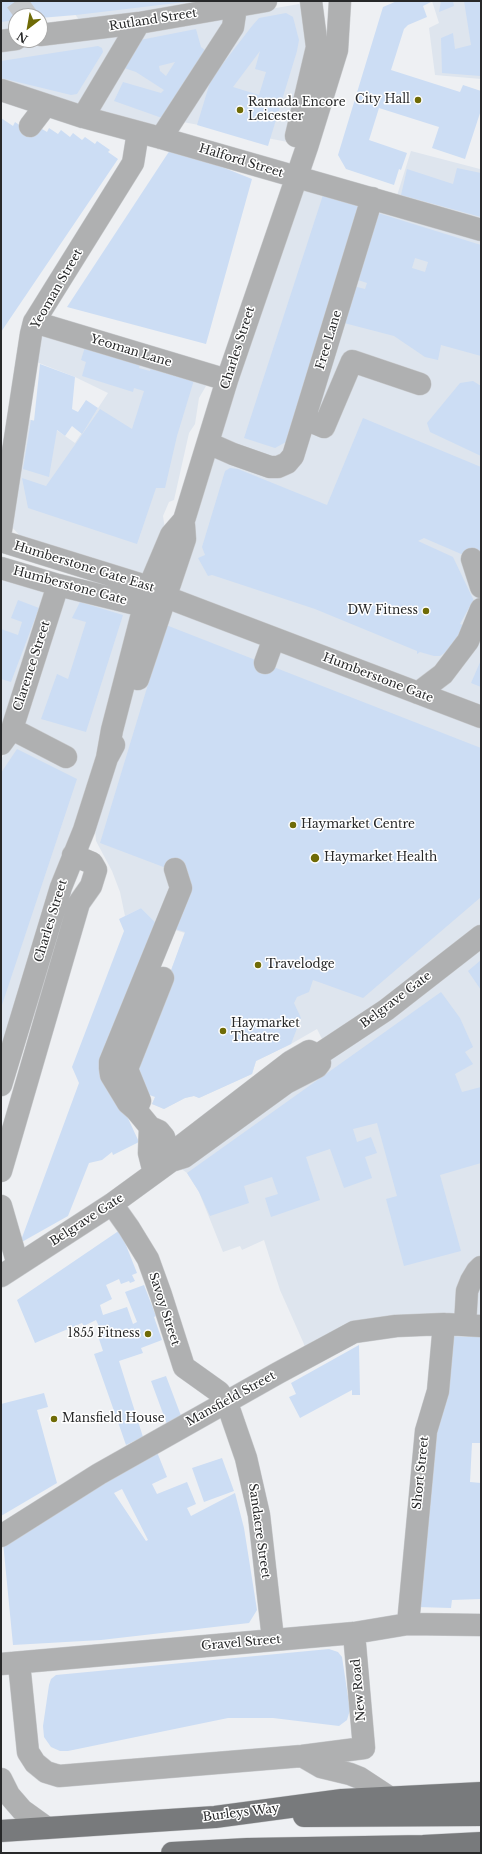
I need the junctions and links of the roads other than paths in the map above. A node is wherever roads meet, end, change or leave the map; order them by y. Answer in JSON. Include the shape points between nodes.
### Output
{"nodes":[{"id":1,"x":266,"y":1,"type":"edge"},
{"id":2,"x":311,"y":1,"type":"edge"},
{"id":3,"x":340,"y":1,"type":"edge"},
{"id":4,"x":234,"y":4,"type":"edge"},
{"id":5,"x":138,"y":23,"type":"junction"},
{"id":6,"x":48,"y":33,"type":"edge"},
{"id":7,"x":1,"y":90,"type":"edge"},
{"id":8,"x":46,"y":105,"type":"junction"},
{"id":9,"x":83,"y":117,"type":"junction"},
{"id":10,"x":30,"y":126,"type":"dead end"},
{"id":11,"x":138,"y":132,"type":"junction"},
{"id":12,"x":161,"y":138,"type":"junction"},
{"id":13,"x":296,"y":177,"type":"junction"},
{"id":14,"x":372,"y":198,"type":"junction"},
{"id":15,"x":481,"y":230,"type":"edge"},
{"id":16,"x":34,"y":322,"type":"junction"},
{"id":17,"x":227,"y":380,"type":"junction"},
{"id":18,"x":420,"y":384,"type":"dead end"},
{"id":19,"x":305,"y":419,"type":"junction"},
{"id":20,"x":208,"y":443,"type":"junction"},
{"id":21,"x":1,"y":530,"type":"edge"},
{"id":22,"x":1,"y":541,"type":"edge"},
{"id":23,"x":472,"y":559,"type":"dead end"},
{"id":24,"x":1,"y":568,"type":"edge"},
{"id":25,"x":58,"y":585,"type":"junction"},
{"id":26,"x":481,"y":587,"type":"edge"},
{"id":27,"x":157,"y":598,"type":"junction"},
{"id":28,"x":481,"y":609,"type":"edge"},
{"id":29,"x":274,"y":638,"type":"junction"},
{"id":30,"x":265,"y":663,"type":"dead end"},
{"id":31,"x":418,"y":693,"type":"junction"},
{"id":32,"x":481,"y":717,"type":"edge"},
{"id":33,"x":6,"y":736,"type":"edge"},
{"id":34,"x":66,"y":757,"type":"dead end"},
{"id":35,"x":73,"y":855,"type":"junction"},
{"id":36,"x":175,"y":869,"type":"dead end"},
{"id":37,"x":477,"y":939,"type":"edge"},
{"id":38,"x":163,"y":978,"type":"dead end"},
{"id":39,"x":1,"y":1085,"type":"edge"},
{"id":40,"x":132,"y":1107,"type":"junction"},
{"id":41,"x":162,"y":1167,"type":"junction"},
{"id":42,"x":1,"y":1171,"type":"edge"},
{"id":43,"x":112,"y":1204,"type":"junction"},
{"id":44,"x":2,"y":1212,"type":"edge"},
{"id":45,"x":481,"y":1267,"type":"edge"},
{"id":46,"x":10,"y":1270,"type":"edge"},
{"id":47,"x":463,"y":1325,"type":"edge"},
{"id":48,"x":227,"y":1403,"type":"junction"},
{"id":49,"x":1,"y":1536,"type":"edge"},
{"id":50,"x":408,"y":1624,"type":"junction"},
{"id":51,"x":481,"y":1625,"type":"edge"},
{"id":52,"x":354,"y":1633,"type":"junction"},
{"id":53,"x":273,"y":1640,"type":"junction"},
{"id":54,"x":10,"y":1663,"type":"edge"},
{"id":55,"x":302,"y":1756,"type":"junction"},
{"id":56,"x":1,"y":1778,"type":"edge"},
{"id":57,"x":481,"y":1793,"type":"edge"},
{"id":58,"x":388,"y":1797,"type":"junction"},
{"id":59,"x":421,"y":1816,"type":"junction"},
{"id":60,"x":481,"y":1816,"type":"edge"},
{"id":61,"x":215,"y":1817,"type":"junction"},
{"id":62,"x":47,"y":1828,"type":"junction"},
{"id":63,"x":1,"y":1831,"type":"edge"},
{"id":64,"x":481,"y":1843,"type":"edge"},
{"id":65,"x":428,"y":1850,"type":"edge"},
{"id":66,"x":172,"y":1853,"type":"edge"}],
"edges":[{"from":1,"to":4,"type":"street","name":"Rutland Street"},
{"from":2,"to":13,"type":"street","name":"Charles Street","via":[[318,47],[295,142]]},
{"from":3,"to":13,"type":"street","name":"Charles Street","via":[[337,50]]},
{"from":4,"to":5,"type":"street","name":"Rutland Street"},
{"from":4,"to":12,"type":"street","via":[[233,27]]},
{"from":5,"to":6,"type":"street","name":"Rutland Street"},
{"from":5,"to":9,"type":"street"},
{"from":7,"to":8,"type":"street","name":"Halford Street"},
{"from":8,"to":9,"type":"street","name":"Halford Street"},
{"from":8,"to":10,"type":"street"},
{"from":9,"to":11,"type":"street","name":"Halford Street"},
{"from":11,"to":12,"type":"street","name":"Halford Street"},
{"from":11,"to":16,"type":"street","name":"Yeoman Street","via":[[133,163]]},
{"from":12,"to":13,"type":"street","name":"Halford Street"},
{"from":13,"to":14,"type":"street","name":"Halford Street"},
{"from":13,"to":17,"type":"street","name":"Charles Street"},
{"from":14,"to":15,"type":"street","name":"Halford Street"},
{"from":14,"to":19,"type":"street","name":"Free Lane"},
{"from":16,"to":17,"type":"street","name":"Yeoman Lane"},
{"from":16,"to":21,"type":"street","name":"Yeoman Street"},
{"from":17,"to":20,"type":"street","name":"Charles Street"},
{"from":18,"to":19,"type":"street","via":[[352,361],[324,427]]},
{"from":19,"to":20,"type":"street","name":"Free Lane","via":[[293,456],[287,464],[278,467],[270,467]]},
{"from":20,"to":27,"type":"street","name":"Charles Street","via":[[184,520],[185,539]]},
{"from":22,"to":27,"type":"street","name":"Humberstone Gate East"},
{"from":23,"to":26,"type":"street"},
{"from":24,"to":25,"type":"street","name":"Humberstone Gate"},
{"from":25,"to":27,"type":"street","name":"Humberstone Gate"},
{"from":25,"to":33,"type":"street","name":"Clarence Street"},
{"from":27,"to":29,"type":"street","name":"Humberstone Gate"},
{"from":27,"to":35,"type":"street","name":"Charles Street","via":[[120,731],[107,758],[84,830]]},
{"from":28,"to":31,"type":"street","via":[[468,641],[443,674]]},
{"from":29,"to":30,"type":"street"},
{"from":29,"to":31,"type":"street","name":"Humberstone Gate"},
{"from":31,"to":32,"type":"street","name":"Humberstone Gate"},
{"from":33,"to":34,"type":"street"},
{"from":35,"to":39,"type":"street","name":"Charles Street"},
{"from":35,"to":42,"type":"street","via":[[92,863],[96,870],[91,886],[79,903]]},
{"from":36,"to":40,"type":"street","via":[[182,888],[110,1062],[111,1075]]},
{"from":37,"to":41,"type":"street","name":"Belgrave Gate","via":[[386,1010],[318,1055],[309,1051],[290,1062],[177,1149]]},
{"from":38,"to":40,"type":"street","via":[[127,1069],[140,1101]]},
{"from":40,"to":41,"type":"street","via":[[150,1127],[164,1137]]},
{"from":41,"to":43,"type":"street","name":"Belgrave Gate"},
{"from":43,"to":46,"type":"street","name":"Belgrave Gate"},
{"from":43,"to":48,"type":"street","name":"Savoy Street","via":[[148,1259],[184,1367],[219,1392]]},
{"from":44,"to":46,"type":"street"},
{"from":45,"to":47,"type":"street","name":"Short Street","via":[[470,1281]]},
{"from":47,"to":48,"type":"street","name":"Mansfield Street","via":[[396,1326],[354,1332]]},
{"from":47,"to":50,"type":"street","name":"Short Street","via":[[426,1431]]},
{"from":48,"to":49,"type":"street","name":"Mansfield Street","via":[[94,1477]]},
{"from":48,"to":53,"type":"street","name":"Sandacre Street","via":[[246,1458],[258,1515]]},
{"from":50,"to":51,"type":"street","name":"Gravel Street"},
{"from":50,"to":52,"type":"street","name":"Gravel Street"},
{"from":52,"to":53,"type":"street","name":"Gravel Street"},
{"from":52,"to":55,"type":"street","name":"New Road","via":[[364,1748]]},
{"from":53,"to":54,"type":"street","name":"Gravel Street"},
{"from":54,"to":55,"type":"street","via":[[28,1752],[34,1763],[46,1772],[59,1776]]},
{"from":55,"to":58,"type":"street","via":[[321,1767],[360,1778]]},
{"from":56,"to":62,"type":"street","via":[[9,1795],[22,1810]]},
{"from":57,"to":58,"type":"main road","name":"Burleys Way"},
{"from":58,"to":59,"type":"street"},
{"from":58,"to":61,"type":"main road","name":"Burleys Way","via":[[342,1800]]},
{"from":59,"to":60,"type":"main road"},
{"from":59,"to":61,"type":"main road"},
{"from":61,"to":62,"type":"main road","name":"Burleys Way"},
{"from":62,"to":63,"type":"main road","name":"Burleys Way"},
{"from":64,"to":65,"type":"main road"},
{"from":65,"to":66,"type":"main road","via":[[246,1849]]}]}
